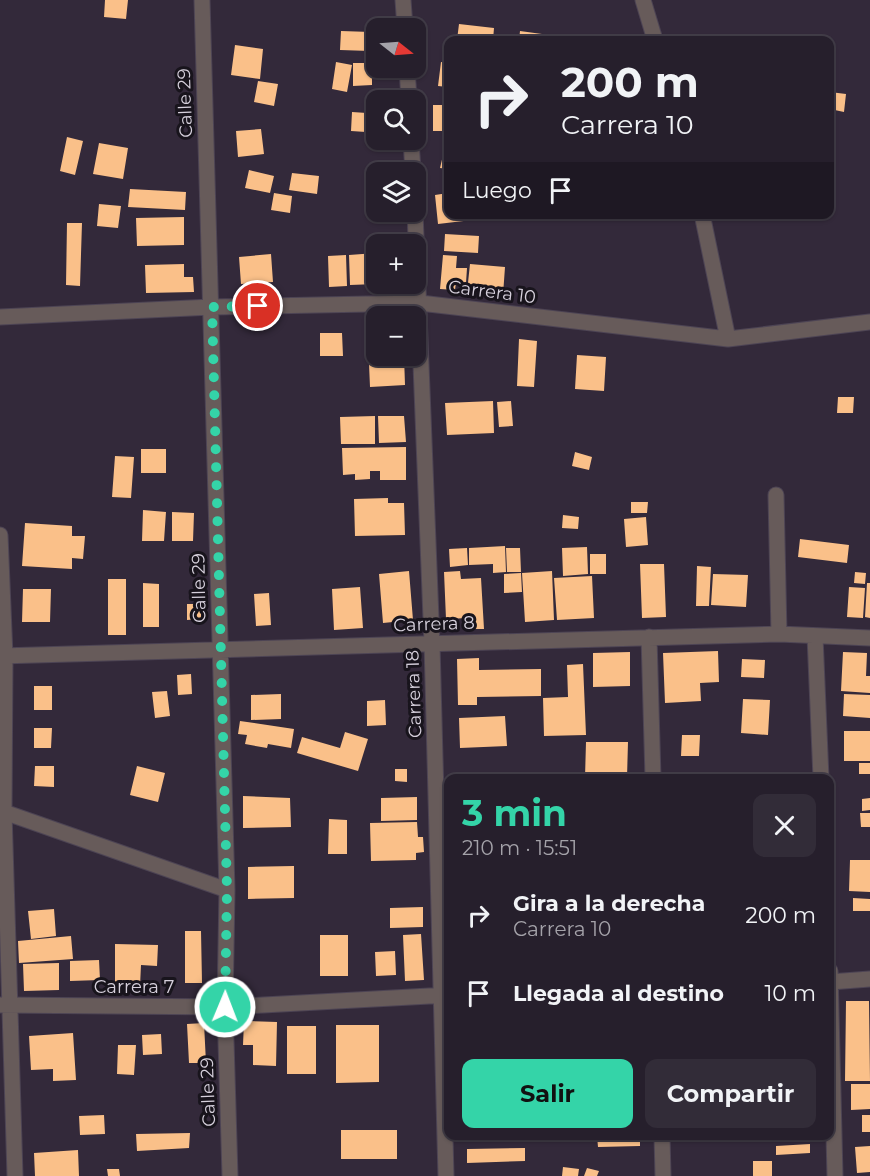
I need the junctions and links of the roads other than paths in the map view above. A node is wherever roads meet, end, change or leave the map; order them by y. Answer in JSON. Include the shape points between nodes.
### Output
{"nodes":[{"id":1,"x":201,"y":0,"type":"edge"},
{"id":2,"x":403,"y":0,"type":"edge"},
{"id":3,"x":643,"y":0,"type":"edge"},
{"id":4,"x":404,"y":18,"type":"edge"},
{"id":5,"x":654,"y":36,"type":"edge"},
{"id":6,"x":703,"y":219,"type":"edge"},
{"id":7,"x":416,"y":222,"type":"edge"},
{"id":8,"x":420,"y":303,"type":"junction"},
{"id":9,"x":212,"y":307,"type":"junction"},
{"id":10,"x":0,"y":317,"type":"edge"},
{"id":11,"x":870,"y":322,"type":"edge"},
{"id":12,"x":728,"y":339,"type":"junction"},
{"id":13,"x":776,"y":495,"type":"dead end"},
{"id":14,"x":0,"y":535,"type":"edge"},
{"id":15,"x":779,"y":634,"type":"junction"},
{"id":16,"x":815,"y":636,"type":"junction"},
{"id":17,"x":649,"y":638,"type":"junction"},
{"id":18,"x":870,"y":638,"type":"edge"},
{"id":19,"x":432,"y":644,"type":"junction"},
{"id":20,"x":220,"y":650,"type":"junction"},
{"id":21,"x":3,"y":656,"type":"edge"},
{"id":22,"x":653,"y":774,"type":"edge"},
{"id":23,"x":821,"y":774,"type":"edge"},
{"id":24,"x":4,"y":812,"type":"junction"},
{"id":25,"x":227,"y":890,"type":"junction"},
{"id":26,"x":444,"y":968,"type":"edge"},
{"id":27,"x":870,"y":979,"type":"edge"},
{"id":28,"x":834,"y":982,"type":"edge"},
{"id":29,"x":444,"y":995,"type":"edge"},
{"id":30,"x":4,"y":1005,"type":"edge"},
{"id":31,"x":225,"y":1007,"type":"junction"},
{"id":32,"x":834,"y":1137,"type":"edge"},
{"id":33,"x":446,"y":1140,"type":"edge"},
{"id":34,"x":662,"y":1140,"type":"edge"},
{"id":35,"x":15,"y":1176,"type":"edge"},
{"id":36,"x":230,"y":1176,"type":"edge"},
{"id":37,"x":446,"y":1176,"type":"edge"},
{"id":38,"x":663,"y":1176,"type":"edge"},
{"id":39,"x":835,"y":1176,"type":"edge"}],
"edges":[{"from":1,"to":9,"type":"street","name":"Calle 29"},
{"from":2,"to":4,"type":"street"},
{"from":3,"to":5,"type":"street"},
{"from":6,"to":12,"type":"street"},
{"from":7,"to":8,"type":"street","name":"Carrera 18"},
{"from":8,"to":9,"type":"street","name":"Carrera 10"},
{"from":8,"to":12,"type":"street","name":"Carrera 10"},
{"from":8,"to":19,"type":"street","name":"Carrera 18"},
{"from":9,"to":10,"type":"street","name":"Carrera 10"},
{"from":9,"to":20,"type":"street","name":"Calle 29"},
{"from":11,"to":12,"type":"street","name":"Carrera 10"},
{"from":13,"to":15,"type":"street"},
{"from":14,"to":21,"type":"street"},
{"from":15,"to":16,"type":"street","name":"Carrera 8"},
{"from":15,"to":17,"type":"street","name":"Carrera 8"},
{"from":16,"to":18,"type":"street","name":"Carrera 8"},
{"from":16,"to":23,"type":"street"},
{"from":17,"to":19,"type":"street","name":"Carrera 8"},
{"from":17,"to":22,"type":"street"},
{"from":19,"to":20,"type":"street","name":"Carrera 8"},
{"from":19,"to":26,"type":"street","name":"Carrera 18"},
{"from":20,"to":21,"type":"street","name":"Carrera 8"},
{"from":20,"to":25,"type":"street","name":"Calle 29"},
{"from":21,"to":24,"type":"street"},
{"from":24,"to":25,"type":"street"},
{"from":24,"to":30,"type":"street"},
{"from":25,"to":31,"type":"street","name":"Calle 29"},
{"from":27,"to":28,"type":"street"},
{"from":29,"to":31,"type":"street","name":"Carrera 7"},
{"from":30,"to":31,"type":"street","name":"Carrera 7"},
{"from":30,"to":35,"type":"street"},
{"from":31,"to":36,"type":"street","name":"Calle 29"},
{"from":32,"to":39,"type":"street"},
{"from":33,"to":37,"type":"street","name":"Carrera 18"},
{"from":34,"to":38,"type":"street"}]}
